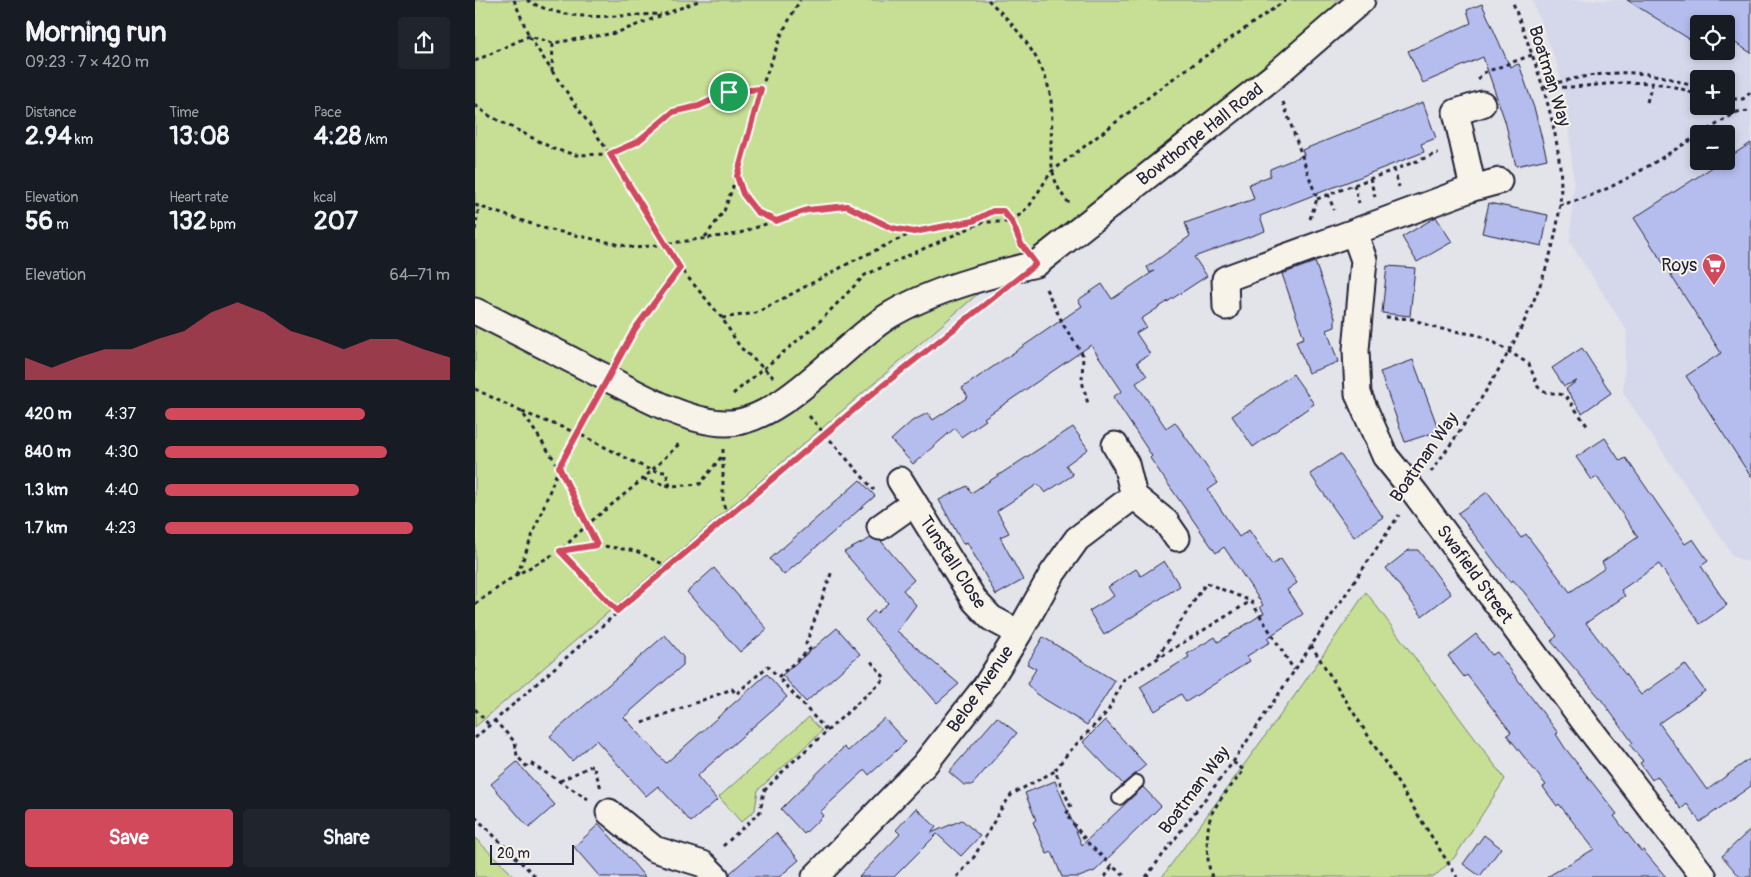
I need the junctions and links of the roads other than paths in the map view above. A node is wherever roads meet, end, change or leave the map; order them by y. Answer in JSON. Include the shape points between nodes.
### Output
{"nodes":[{"id":1,"x":1362,"y":0,"type":"edge"},
{"id":2,"x":1482,"y":104,"type":"road end"},
{"id":3,"x":1499,"y":181,"type":"dead end"},
{"id":4,"x":1473,"y":188,"type":"junction"},
{"id":5,"x":1354,"y":232,"type":"junction"},
{"id":6,"x":1226,"y":307,"type":"dead end"},
{"id":7,"x":475,"y":311,"type":"edge"},
{"id":8,"x":1115,"y":446,"type":"dead end"},
{"id":9,"x":900,"y":480,"type":"dead end"},
{"id":10,"x":1134,"y":496,"type":"junction"},
{"id":11,"x":915,"y":503,"type":"junction"},
{"id":12,"x":880,"y":527,"type":"dead end"},
{"id":13,"x":1177,"y":538,"type":"dead end"},
{"id":14,"x":1019,"y":633,"type":"junction"},
{"id":15,"x":1137,"y":782,"type":"dead end"},
{"id":16,"x":1119,"y":798,"type":"dead end"},
{"id":17,"x":609,"y":812,"type":"road end"},
{"id":18,"x":709,"y":871,"type":"edge"},
{"id":19,"x":815,"y":877,"type":"edge"},
{"id":20,"x":1704,"y":877,"type":"edge"}],
"edges":[{"from":1,"to":7,"type":"street","name":"Bowthorpe Hall Road","via":[[1274,76],[1036,264],[992,274],[890,315],[763,414],[727,424],[702,420],[643,396]]},
{"from":2,"to":4,"type":"street","via":[[1456,112]]},
{"from":3,"to":4,"type":"street"},
{"from":4,"to":5,"type":"street"},
{"from":5,"to":6,"type":"street","via":[[1225,279]]},
{"from":5,"to":20,"type":"street","name":"Swafield Street","via":[[1364,260],[1356,350],[1358,394],[1385,456]]},
{"from":8,"to":10,"type":"street","via":[[1126,464]]},
{"from":9,"to":11,"type":"street","name":"Tunstall Close"},
{"from":10,"to":13,"type":"street","via":[[1166,522]]},
{"from":10,"to":14,"type":"street","name":"Beloe Avenue","via":[[1077,539],[1052,574]]},
{"from":11,"to":12,"type":"street","name":"Tunstall Close"},
{"from":11,"to":14,"type":"street","name":"Tunstall Close","via":[[975,601],[991,618]]},
{"from":14,"to":19,"type":"street","name":"Beloe Avenue","via":[[986,686],[924,764]]},
{"from":15,"to":16,"type":"lane"},
{"from":17,"to":18,"type":"street","via":[[654,848]]}]}
